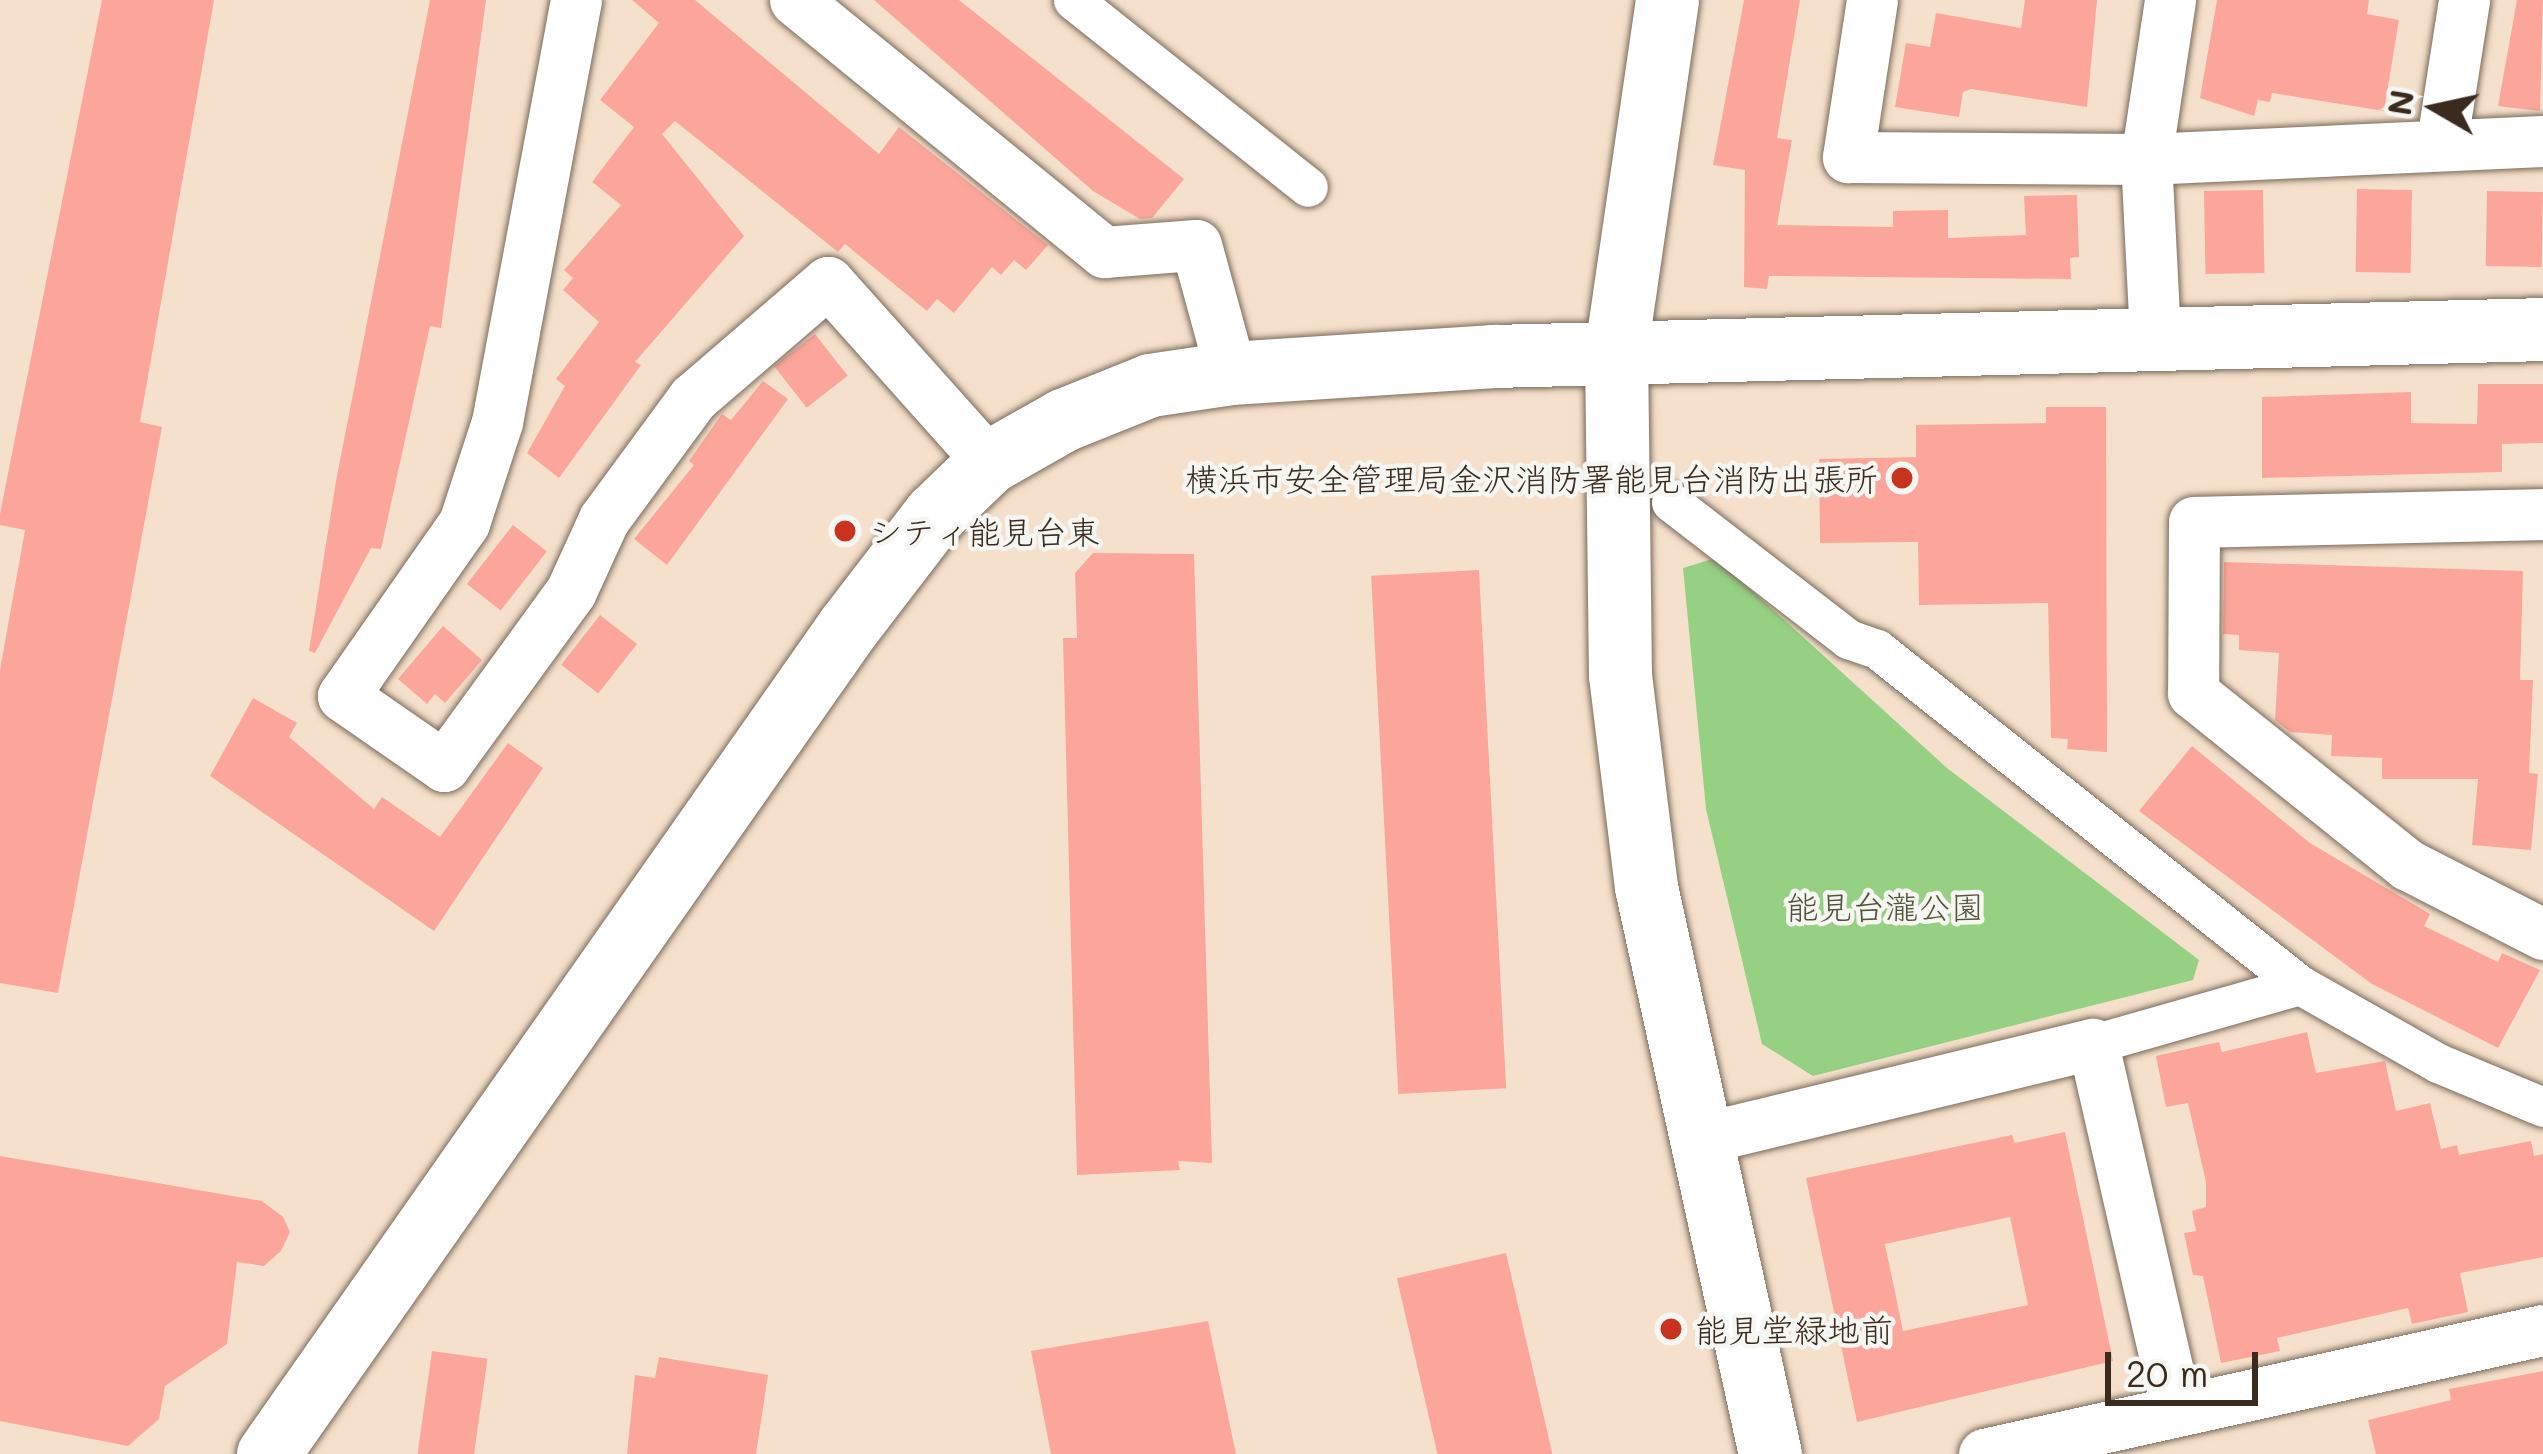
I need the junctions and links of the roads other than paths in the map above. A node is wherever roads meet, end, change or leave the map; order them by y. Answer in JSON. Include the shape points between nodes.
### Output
{"nodes":[{"id":1,"x":576,"y":0,"type":"edge"},
{"id":2,"x":795,"y":0,"type":"edge"},
{"id":3,"x":1073,"y":0,"type":"edge"},
{"id":4,"x":1667,"y":0,"type":"edge"},
{"id":5,"x":1872,"y":0,"type":"edge"},
{"id":6,"x":2170,"y":0,"type":"edge"},
{"id":7,"x":2464,"y":0,"type":"edge"},
{"id":8,"x":2442,"y":141,"type":"junction"},
{"id":9,"x":2543,"y":141,"type":"edge"},
{"id":10,"x":2146,"y":159,"type":"junction"},
{"id":11,"x":1308,"y":188,"type":"dead end"},
{"id":12,"x":2543,"y":328,"type":"edge"},
{"id":13,"x":2155,"y":336,"type":"junction"},
{"id":14,"x":1616,"y":350,"type":"junction"},
{"id":15,"x":1231,"y":373,"type":"junction"},
{"id":16,"x":988,"y":462,"type":"junction"},
{"id":17,"x":1671,"y":502,"type":"dead end"},
{"id":18,"x":2543,"y":514,"type":"edge"},
{"id":19,"x":2543,"y":934,"type":"edge"},
{"id":20,"x":2300,"y":986,"type":"junction"},
{"id":21,"x":2093,"y":1044,"type":"junction"},
{"id":22,"x":2543,"y":1107,"type":"edge"},
{"id":23,"x":1699,"y":1139,"type":"junction"},
{"id":24,"x":2543,"y":1330,"type":"edge"},
{"id":25,"x":2177,"y":1410,"type":"junction"},
{"id":26,"x":268,"y":1454,"type":"edge"},
{"id":27,"x":1770,"y":1454,"type":"edge"},
{"id":28,"x":1984,"y":1454,"type":"edge"}],
"edges":[{"from":1,"to":16,"type":"street","via":[[496,422],[464,523],[343,696],[444,766],[572,591],[604,519],[694,398],[828,282]]},
{"from":2,"to":15,"type":"street","via":[[1104,252],[1196,245]]},
{"from":3,"to":11,"type":"street"},
{"from":4,"to":14,"type":"street"},
{"from":5,"to":10,"type":"street","via":[[1848,157]]},
{"from":6,"to":10,"type":"street"},
{"from":7,"to":8,"type":"street"},
{"from":8,"to":9,"type":"street"},
{"from":8,"to":10,"type":"street"},
{"from":10,"to":13,"type":"street"},
{"from":12,"to":13,"type":"street"},
{"from":13,"to":14,"type":"street"},
{"from":14,"to":15,"type":"street"},
{"from":14,"to":23,"type":"street","via":[[1620,675],[1646,887]]},
{"from":15,"to":16,"type":"street","via":[[1150,385]]},
{"from":16,"to":26,"type":"street","via":[[934,515],[848,627]]},
{"from":17,"to":20,"type":"street","via":[[1848,638],[1877,650]]},
{"from":18,"to":19,"type":"street","via":[[2194,522],[2193,693],[2408,865]]},
{"from":20,"to":21,"type":"street"},
{"from":20,"to":22,"type":"street","via":[[2438,1063]]},
{"from":21,"to":23,"type":"street"},
{"from":21,"to":25,"type":"street"},
{"from":23,"to":27,"type":"street"},
{"from":24,"to":25,"type":"street"},
{"from":25,"to":28,"type":"street"}]}
